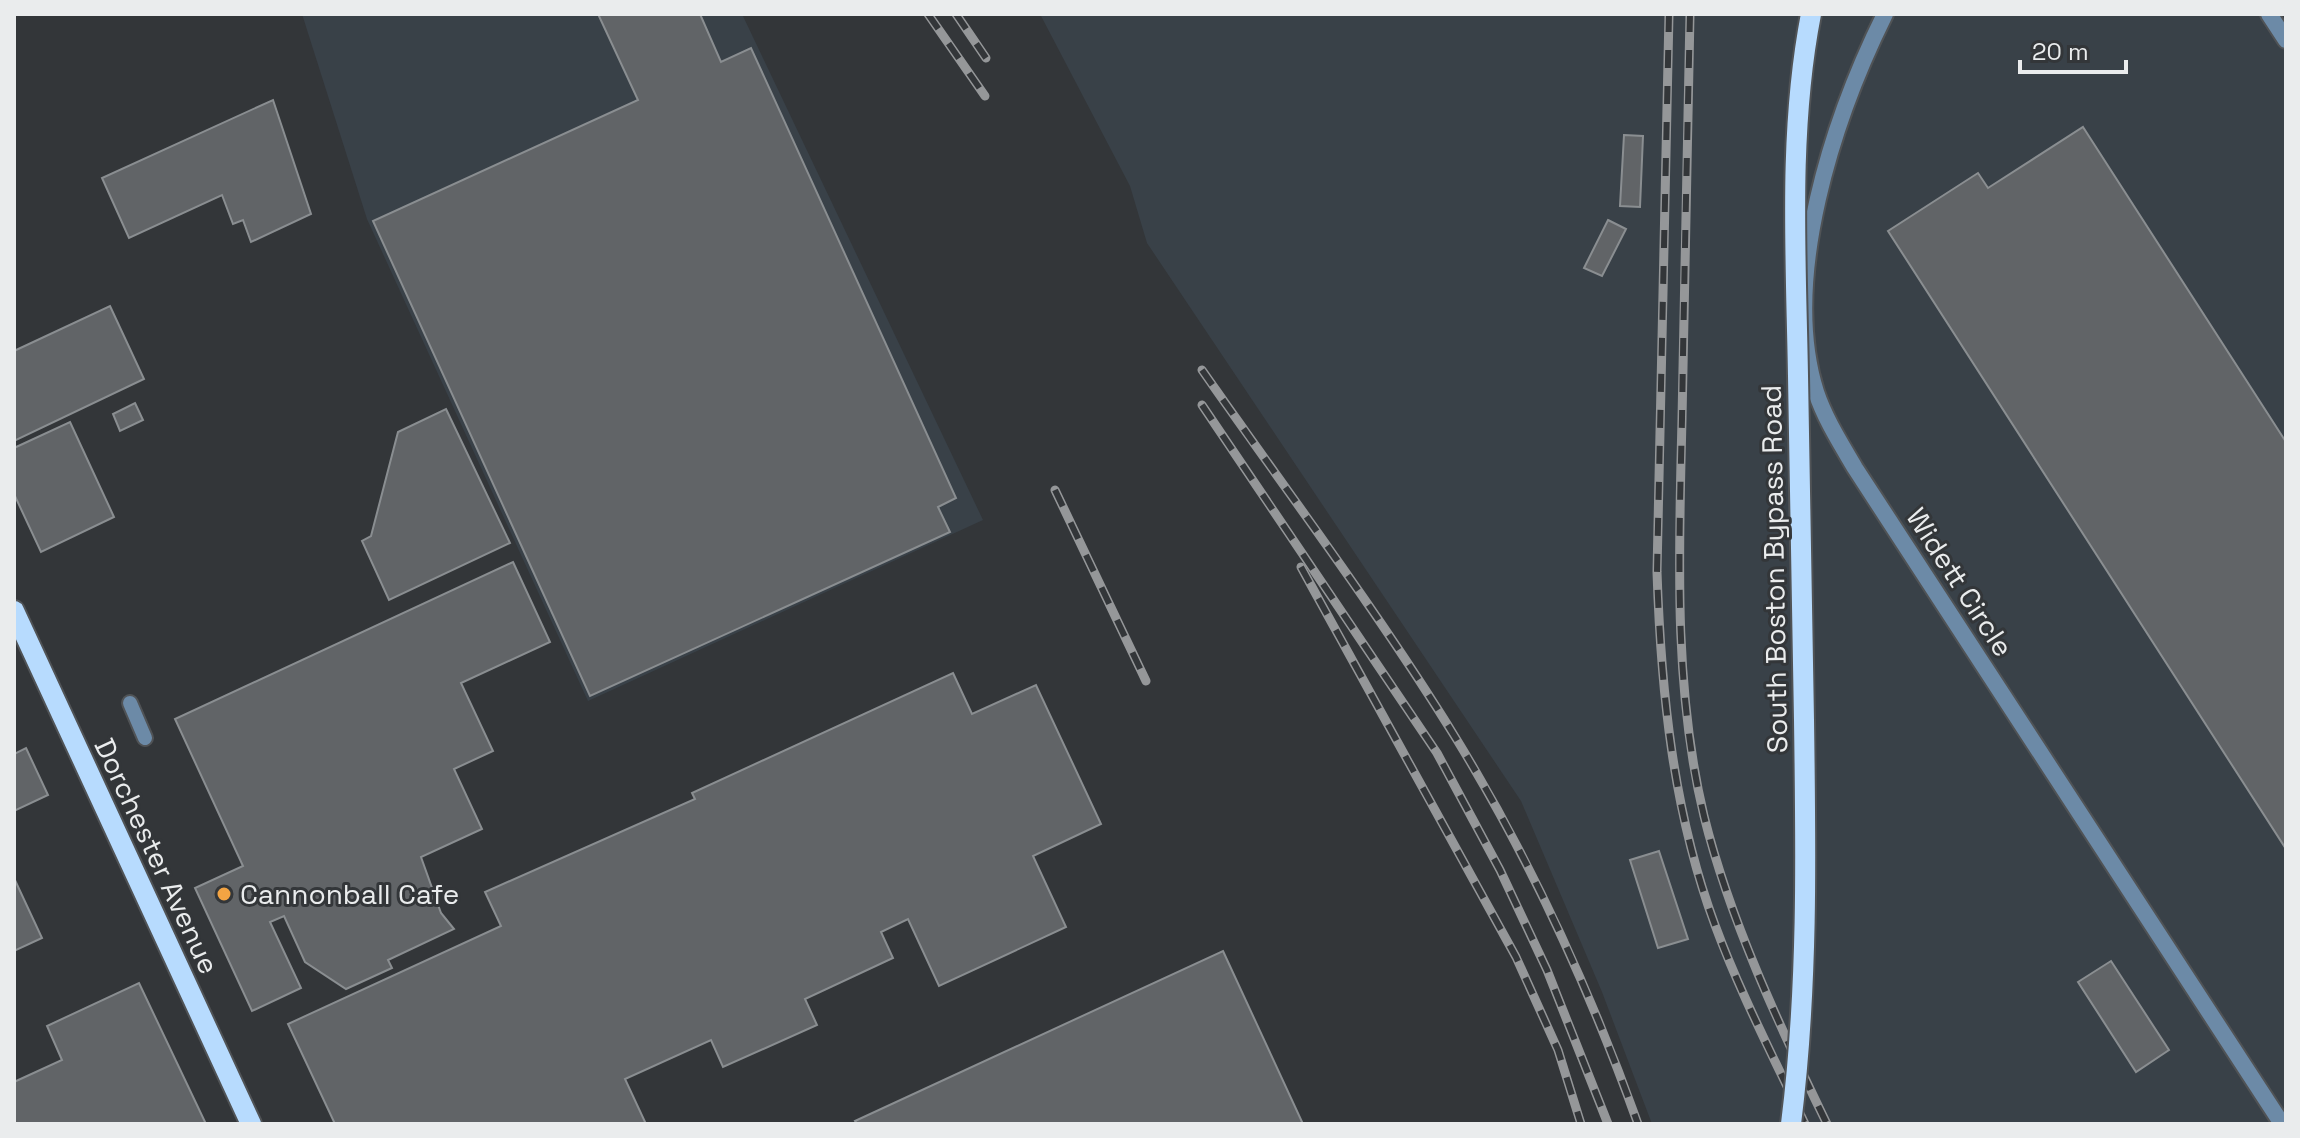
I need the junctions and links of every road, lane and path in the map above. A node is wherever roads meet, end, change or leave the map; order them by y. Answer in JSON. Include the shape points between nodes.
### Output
{"nodes":[{"id":1,"x":1811,"y":14,"type":"edge"},
{"id":2,"x":1885,"y":14,"type":"edge"},
{"id":3,"x":2269,"y":14,"type":"edge"},
{"id":4,"x":2286,"y":40,"type":"edge"},
{"id":5,"x":14,"y":611,"type":"edge"},
{"id":6,"x":130,"y":703,"type":"dead end"},
{"id":7,"x":145,"y":738,"type":"dead end"},
{"id":8,"x":251,"y":1124,"type":"edge"},
{"id":9,"x":1791,"y":1124,"type":"edge"},
{"id":10,"x":2282,"y":1124,"type":"edge"}],
"edges":[{"from":1,"to":9,"type":"main road","name":"South Boston Bypass Road","bridge":true,"via":[[1802,69],[1796,224],[1806,859],[1802,1025]]},
{"from":2,"to":10,"type":"street","name":"Widett Circle","via":[[1846,103],[1811,234],[1805,309],[1816,393],[1855,468]]},
{"from":3,"to":4,"type":"street"},
{"from":5,"to":8,"type":"main road","name":"Dorchester Avenue"},
{"from":6,"to":7,"type":"lane"}]}
